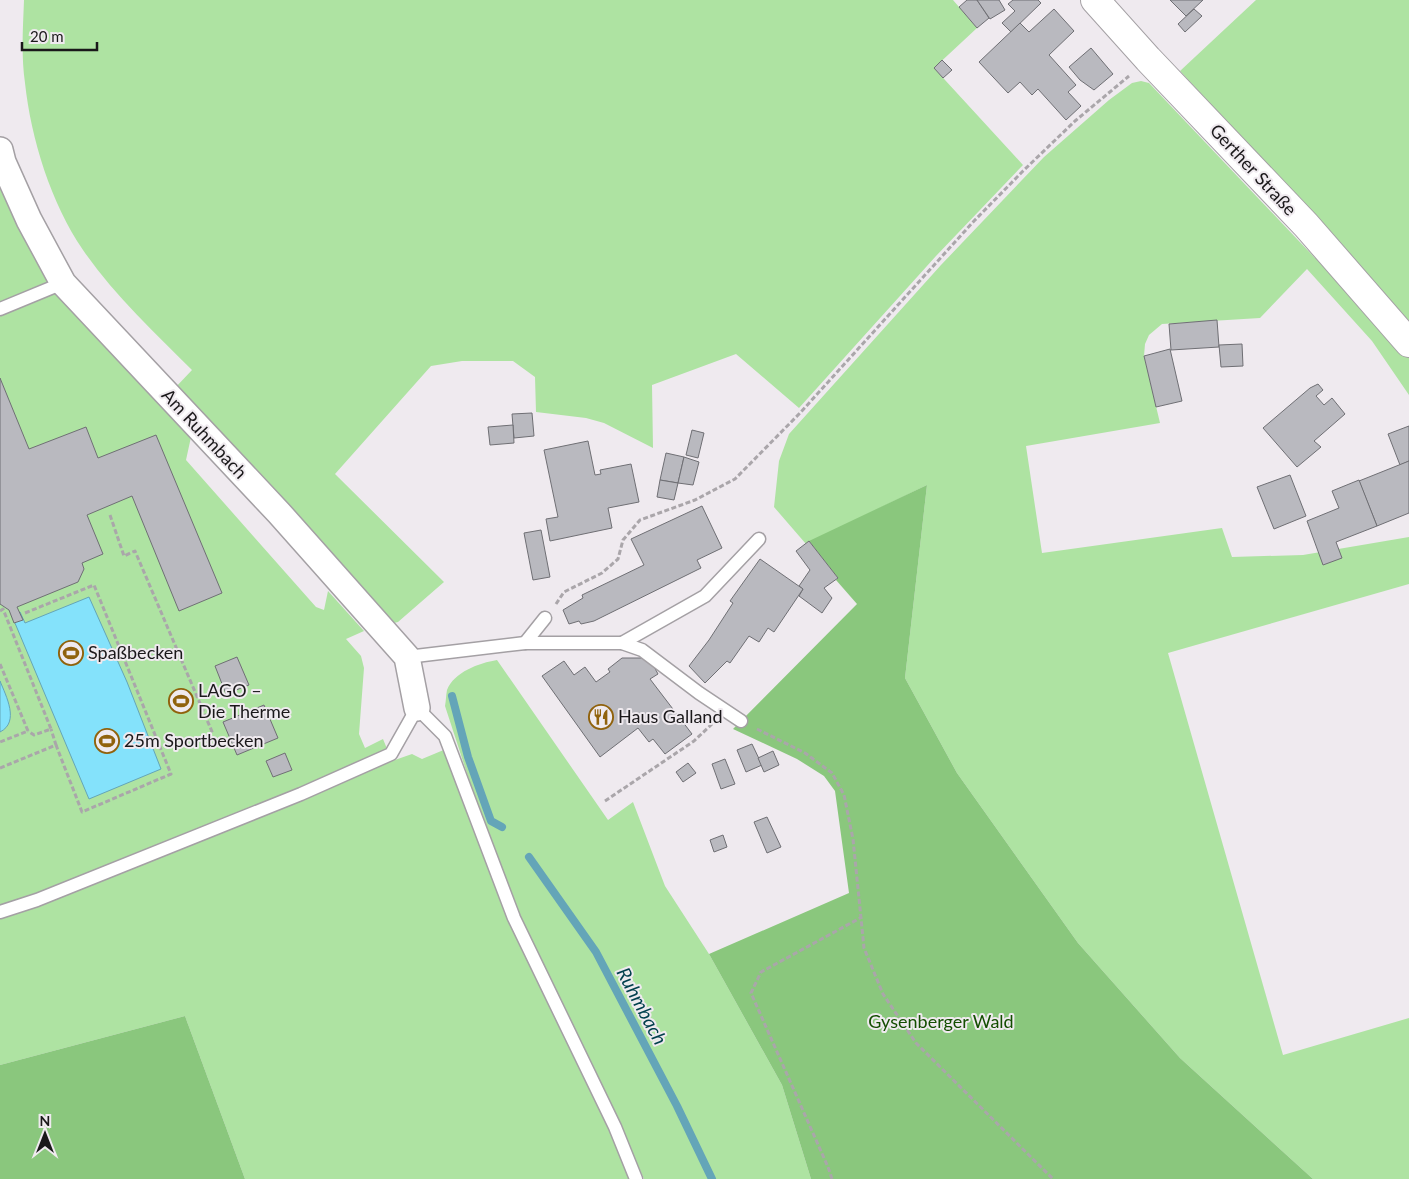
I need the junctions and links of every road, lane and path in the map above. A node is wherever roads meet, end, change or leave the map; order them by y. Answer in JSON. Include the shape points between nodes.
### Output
{"nodes":[{"id":1,"x":1095,"y":0,"type":"edge"},
{"id":2,"x":1148,"y":60,"type":"junction"},
{"id":3,"x":1,"y":159,"type":"edge"},
{"id":4,"x":63,"y":284,"type":"junction"},
{"id":5,"x":0,"y":309,"type":"edge"},
{"id":6,"x":1409,"y":343,"type":"edge"},
{"id":7,"x":110,"y":515,"type":"dead end"},
{"id":8,"x":759,"y":539,"type":"dead end"},
{"id":9,"x":0,"y":611,"type":"edge"},
{"id":10,"x":25,"y":613,"type":"dead end"},
{"id":11,"x":545,"y":618,"type":"joint"},
{"id":12,"x":525,"y":643,"type":"junction"},
{"id":13,"x":622,"y":643,"type":"junction"},
{"id":14,"x":407,"y":657,"type":"junction"},
{"id":15,"x":0,"y":664,"type":"edge"},
{"id":16,"x":417,"y":708,"type":"junction"},
{"id":17,"x":725,"y":711,"type":"junction"},
{"id":18,"x":741,"y":721,"type":"dead end"},
{"id":19,"x":51,"y":729,"type":"junction"},
{"id":20,"x":28,"y":731,"type":"junction"},
{"id":21,"x":767,"y":733,"type":"dead end"},
{"id":22,"x":213,"y":734,"type":"dead end"},
{"id":23,"x":0,"y":742,"type":"edge"},
{"id":24,"x":56,"y":745,"type":"junction"},
{"id":25,"x":0,"y":768,"type":"edge"},
{"id":26,"x":605,"y":801,"type":"dead end"},
{"id":27,"x":0,"y":912,"type":"edge"},
{"id":28,"x":862,"y":917,"type":"junction"},
{"id":29,"x":636,"y":1179,"type":"edge"},
{"id":30,"x":832,"y":1179,"type":"edge"},
{"id":31,"x":1053,"y":1179,"type":"edge"}],
"edges":[{"from":1,"to":2,"type":"street","name":"Gerther Straße"},
{"from":2,"to":6,"type":"street","name":"Gerther Straße","via":[[1306,226]]},
{"from":2,"to":11,"type":"path","via":[[1075,121],[1011,183],[800,413],[735,479],[694,500],[640,520],[623,540],[618,559],[602,573],[564,592]]},
{"from":3,"to":4,"type":"street","name":"Am Ruhmbach"},
{"from":4,"to":5,"type":"lane"},
{"from":4,"to":14,"type":"street","name":"Am Ruhmbach","via":[[279,513]]},
{"from":7,"to":22,"type":"path","via":[[124,556],[135,551]]},
{"from":8,"to":13,"type":"lane","via":[[706,596]]},
{"from":9,"to":19,"type":"path","via":[[3,609]]},
{"from":10,"to":24,"type":"path","via":[[94,585],[171,774],[82,812]]},
{"from":11,"to":12,"type":"lane"},
{"from":12,"to":13,"type":"lane"},
{"from":12,"to":14,"type":"lane"},
{"from":13,"to":17,"type":"lane","via":[[642,650]]},
{"from":14,"to":16,"type":"street"},
{"from":15,"to":20,"type":"path"},
{"from":16,"to":27,"type":"lane","via":[[391,754],[301,794]]},
{"from":16,"to":29,"type":"lane","via":[[445,736],[514,918],[615,1126]]},
{"from":17,"to":18,"type":"lane"},
{"from":17,"to":26,"type":"path","via":[[694,742]]},
{"from":19,"to":20,"type":"path","via":[[34,735]]},
{"from":19,"to":24,"type":"path"},
{"from":20,"to":23,"type":"path"},
{"from":21,"to":28,"type":"path","via":[[805,753],[832,773],[844,795]]},
{"from":24,"to":25,"type":"path"},
{"from":28,"to":30,"type":"path","via":[[761,972],[751,993]]},
{"from":28,"to":31,"type":"path","via":[[864,948],[883,994],[916,1043]]}]}
